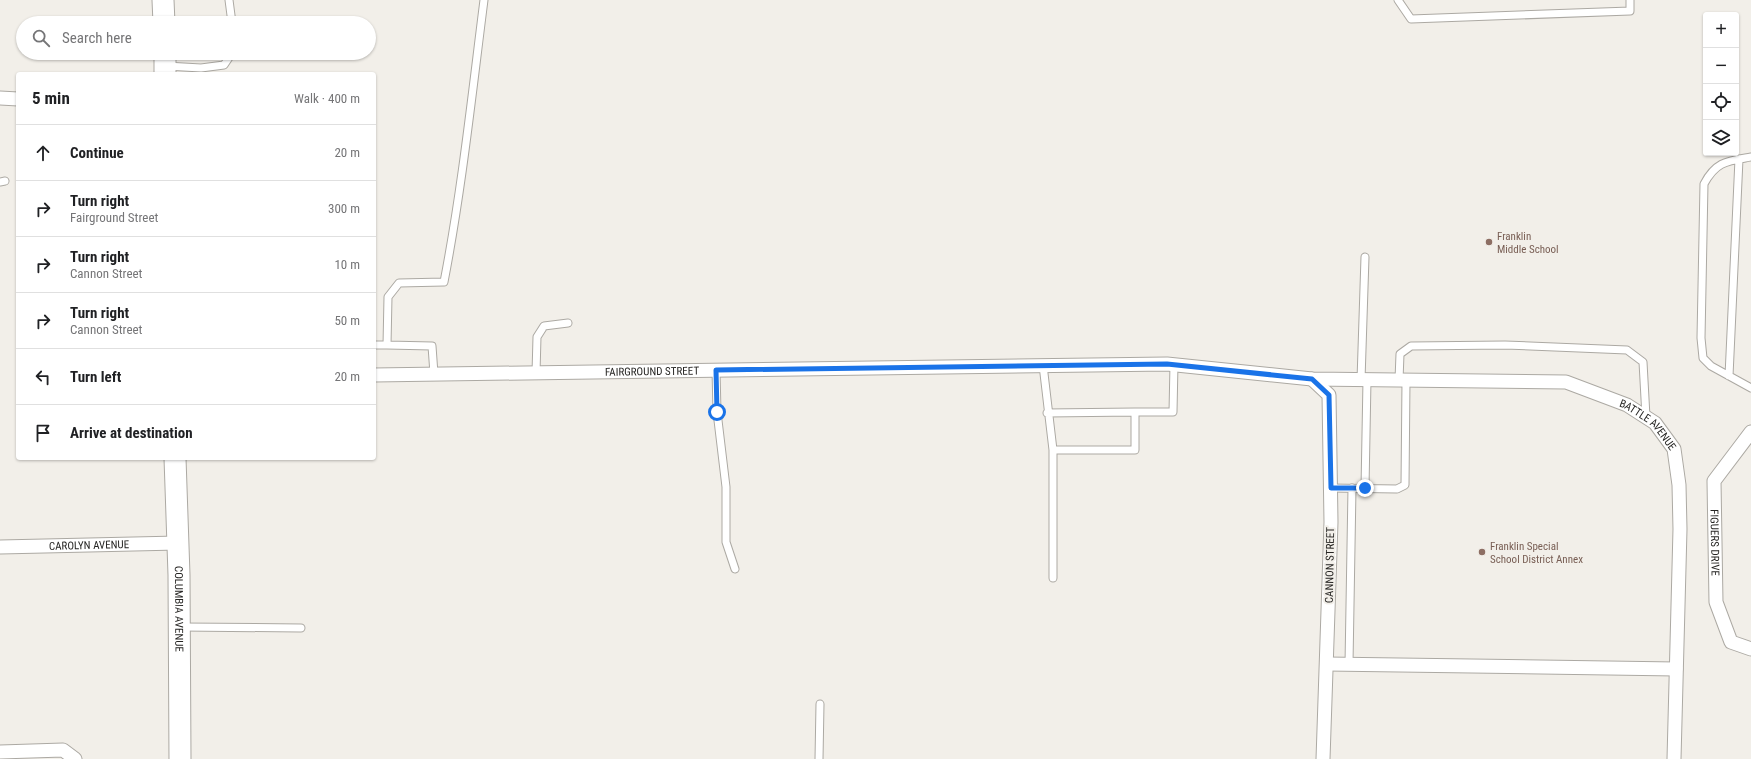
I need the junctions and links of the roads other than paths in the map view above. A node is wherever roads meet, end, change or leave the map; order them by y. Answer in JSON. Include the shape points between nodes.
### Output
{"nodes":[{"id":1,"x":163,"y":0,"type":"edge"},
{"id":2,"x":229,"y":0,"type":"edge"},
{"id":3,"x":484,"y":0,"type":"edge"},
{"id":4,"x":1398,"y":0,"type":"edge"},
{"id":5,"x":1630,"y":0,"type":"edge"},
{"id":6,"x":164,"y":16,"type":"edge"},
{"id":7,"x":231,"y":16,"type":"edge"},
{"id":8,"x":227,"y":60,"type":"edge"},
{"id":9,"x":165,"y":64,"type":"edge"},
{"id":10,"x":0,"y":98,"type":"edge"},
{"id":11,"x":16,"y":99,"type":"edge"},
{"id":12,"x":1751,"y":157,"type":"edge"},
{"id":13,"x":1739,"y":159,"type":"junction"},
{"id":14,"x":1365,"y":257,"type":"dead end"},
{"id":15,"x":568,"y":323,"type":"dead end"},
{"id":16,"x":376,"y":345,"type":"edge"},
{"id":17,"x":387,"y":345,"type":"junction"},
{"id":18,"x":1174,"y":364,"type":"junction"},
{"id":19,"x":1043,"y":366,"type":"junction"},
{"id":20,"x":716,"y":370,"type":"junction"},
{"id":21,"x":536,"y":373,"type":"junction"},
{"id":22,"x":434,"y":374,"type":"junction"},
{"id":23,"x":376,"y":375,"type":"edge"},
{"id":24,"x":1729,"y":376,"type":"junction"},
{"id":25,"x":1312,"y":379,"type":"junction"},
{"id":26,"x":1364,"y":380,"type":"junction"},
{"id":27,"x":1403,"y":381,"type":"junction"},
{"id":28,"x":1751,"y":388,"type":"edge"},
{"id":29,"x":1135,"y":412,"type":"junction"},
{"id":30,"x":1048,"y":413,"type":"junction"},
{"id":31,"x":1646,"y":418,"type":"junction"},
{"id":32,"x":1751,"y":432,"type":"edge"},
{"id":33,"x":1053,"y":450,"type":"junction"},
{"id":34,"x":175,"y":460,"type":"edge"},
{"id":35,"x":1331,"y":488,"type":"junction"},
{"id":36,"x":1352,"y":488,"type":"junction"},
{"id":37,"x":1365,"y":488,"type":"junction"},
{"id":38,"x":178,"y":543,"type":"junction"},
{"id":39,"x":0,"y":547,"type":"edge"},
{"id":40,"x":735,"y":569,"type":"dead end"},
{"id":41,"x":1054,"y":578,"type":"dead end"},
{"id":42,"x":178,"y":627,"type":"junction"},
{"id":43,"x":301,"y":628,"type":"dead end"},
{"id":44,"x":1751,"y":649,"type":"edge"},
{"id":45,"x":1327,"y":664,"type":"junction"},
{"id":46,"x":1349,"y":664,"type":"junction"},
{"id":47,"x":1676,"y":668,"type":"junction"},
{"id":48,"x":820,"y":704,"type":"dead end"},
{"id":49,"x":0,"y":752,"type":"edge"},
{"id":50,"x":75,"y":759,"type":"edge"},
{"id":51,"x":180,"y":759,"type":"edge"},
{"id":52,"x":819,"y":759,"type":"edge"},
{"id":53,"x":1323,"y":759,"type":"edge"},
{"id":54,"x":1674,"y":759,"type":"edge"}],
"edges":[{"from":1,"to":6,"type":"main road"},
{"from":2,"to":7,"type":"lane"},
{"from":3,"to":17,"type":"lane","via":[[470,117],[444,282],[399,283],[388,297]]},
{"from":4,"to":5,"type":"lane","via":[[1411,19],[1630,11]]},
{"from":8,"to":9,"type":"lane","via":[[224,65],[201,68]]},
{"from":10,"to":11,"type":"street"},
{"from":12,"to":13,"type":"lane"},
{"from":13,"to":24,"type":"lane"},
{"from":13,"to":24,"type":"lane","via":[[1726,161],[1711,172],[1704,184],[1701,338],[1703,358],[1711,366]]},
{"from":14,"to":26,"type":"lane"},
{"from":15,"to":21,"type":"lane","via":[[544,326],[537,337]]},
{"from":16,"to":17,"type":"lane"},
{"from":17,"to":22,"type":"lane","via":[[432,346]]},
{"from":18,"to":19,"type":"street","name":"FAIRGROUND STREET"},
{"from":18,"to":25,"type":"street","name":"FAIRGROUND STREET"},
{"from":18,"to":29,"type":"lane","via":[[1173,412]]},
{"from":19,"to":20,"type":"street","name":"FAIRGROUND STREET"},
{"from":19,"to":30,"type":"lane"},
{"from":20,"to":21,"type":"street","name":"FAIRGROUND STREET"},
{"from":20,"to":40,"type":"lane","via":[[717,412],[726,487],[726,542]]},
{"from":21,"to":22,"type":"street","name":"FAIRGROUND STREET"},
{"from":22,"to":23,"type":"street","name":"FAIRGROUND STREET"},
{"from":24,"to":28,"type":"lane"},
{"from":25,"to":26,"type":"street","name":"BATTLE AVENUE"},
{"from":25,"to":35,"type":"street","name":"CANNON STREET","via":[[1329,395]]},
{"from":26,"to":27,"type":"street","name":"BATTLE AVENUE"},
{"from":26,"to":37,"type":"lane"},
{"from":27,"to":31,"type":"street","name":"BATTLE AVENUE","via":[[1566,382],[1627,405]]},
{"from":27,"to":31,"type":"lane","via":[[1400,354],[1411,346],[1504,345],[1627,350],[1643,362]]},
{"from":27,"to":37,"type":"lane","via":[[1405,485],[1397,489]]},
{"from":29,"to":30,"type":"lane"},
{"from":29,"to":33,"type":"lane","via":[[1135,450]]},
{"from":30,"to":33,"type":"lane"},
{"from":31,"to":47,"type":"street","name":"BATTLE AVENUE","via":[[1655,423],[1674,448],[1679,486]]},
{"from":32,"to":44,"type":"street","name":"FIGUERS DRIVE","via":[[1714,481],[1716,602],[1731,642]]},
{"from":33,"to":41,"type":"lane"},
{"from":34,"to":38,"type":"main road","name":"COLUMBIA AVENUE"},
{"from":35,"to":36,"type":"lane"},
{"from":35,"to":45,"type":"street","name":"CANNON STREET"},
{"from":36,"to":37,"type":"lane"},
{"from":36,"to":46,"type":"lane"},
{"from":38,"to":39,"type":"street","name":"CAROLYN AVENUE"},
{"from":38,"to":42,"type":"main road","name":"COLUMBIA AVENUE"},
{"from":42,"to":43,"type":"lane"},
{"from":42,"to":51,"type":"main road","name":"COLUMBIA AVENUE"},
{"from":45,"to":46,"type":"street"},
{"from":45,"to":53,"type":"street","name":"CANNON STREET"},
{"from":46,"to":47,"type":"street"},
{"from":47,"to":54,"type":"street","name":"BATTLE AVENUE"},
{"from":48,"to":52,"type":"lane"},
{"from":49,"to":50,"type":"street","via":[[64,750]]}]}
